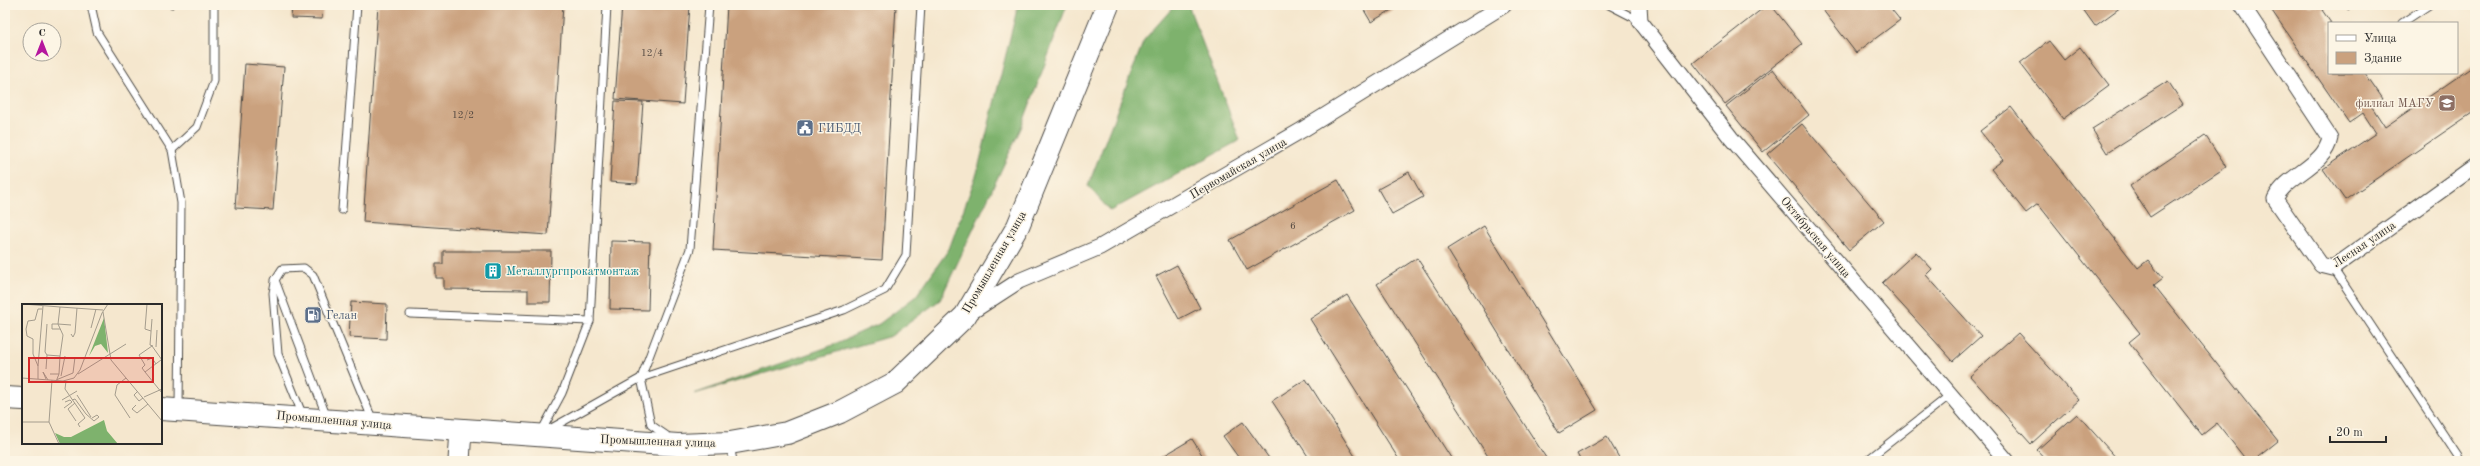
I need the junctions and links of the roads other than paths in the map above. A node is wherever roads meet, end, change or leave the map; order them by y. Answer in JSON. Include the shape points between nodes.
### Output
{"nodes":[{"id":1,"x":91,"y":5,"type":"edge"},
{"id":2,"x":214,"y":5,"type":"edge"},
{"id":3,"x":357,"y":5,"type":"edge"},
{"id":4,"x":607,"y":5,"type":"edge"},
{"id":5,"x":709,"y":5,"type":"edge"},
{"id":6,"x":921,"y":5,"type":"edge"},
{"id":7,"x":1108,"y":5,"type":"edge"},
{"id":8,"x":1504,"y":5,"type":"edge"},
{"id":9,"x":1609,"y":5,"type":"edge"},
{"id":10,"x":1639,"y":5,"type":"edge"},
{"id":11,"x":2242,"y":5,"type":"edge"},
{"id":12,"x":2429,"y":5,"type":"edge"},
{"id":13,"x":1640,"y":21,"type":"junction"},
{"id":14,"x":2404,"y":22,"type":"edge"},
{"id":15,"x":172,"y":150,"type":"junction"},
{"id":16,"x":2475,"y":166,"type":"edge"},
{"id":17,"x":342,"y":210,"type":"dead end"},
{"id":18,"x":2333,"y":268,"type":"junction"},
{"id":19,"x":275,"y":280,"type":"junction"},
{"id":20,"x":410,"y":314,"type":"dead end"},
{"id":21,"x":965,"y":316,"type":"junction"},
{"id":22,"x":590,"y":321,"type":"junction"},
{"id":23,"x":641,"y":378,"type":"junction"},
{"id":24,"x":1950,"y":395,"type":"junction"},
{"id":25,"x":5,"y":398,"type":"edge"},
{"id":26,"x":22,"y":399,"type":"edge"},
{"id":27,"x":170,"y":409,"type":"edge"},
{"id":28,"x":303,"y":417,"type":"junction"},
{"id":29,"x":327,"y":419,"type":"junction"},
{"id":30,"x":374,"y":423,"type":"junction"},
{"id":31,"x":461,"y":430,"type":"junction"},
{"id":32,"x":539,"y":436,"type":"junction"},
{"id":33,"x":678,"y":445,"type":"junction"},
{"id":34,"x":732,"y":452,"type":"edge"},
{"id":35,"x":459,"y":461,"type":"edge"},
{"id":36,"x":1866,"y":461,"type":"edge"},
{"id":37,"x":2007,"y":461,"type":"edge"},
{"id":38,"x":2461,"y":461,"type":"edge"}],
"edges":[{"from":1,"to":15,"type":"lane","via":[[96,32]]},
{"from":2,"to":15,"type":"lane","via":[[214,81],[197,127]]},
{"from":3,"to":17,"type":"lane"},
{"from":4,"to":22,"type":"lane"},
{"from":5,"to":23,"type":"lane","via":[[690,249]]},
{"from":6,"to":23,"type":"lane","via":[[906,255],[885,290],[844,310]]},
{"from":7,"to":21,"type":"main road","name":"Промышленная улица","via":[[1018,226]]},
{"from":8,"to":21,"type":"street","name":"Первомайская улица","via":[[1302,130],[1100,248],[1019,281]]},
{"from":9,"to":13,"type":"lane"},
{"from":10,"to":13,"type":"street"},
{"from":11,"to":18,"type":"street","name":"Лесная улица","via":[[2330,138],[2326,152],[2284,185],[2275,199],[2321,265]]},
{"from":12,"to":14,"type":"lane"},
{"from":13,"to":24,"type":"street","name":"Октябрьская улица","via":[[1731,138]]},
{"from":15,"to":27,"type":"lane","via":[[181,203]]},
{"from":16,"to":18,"type":"street","name":"Лесная улица"},
{"from":18,"to":38,"type":"lane"},
{"from":19,"to":28,"type":"lane","via":[[278,354]]},
{"from":19,"to":29,"type":"lane"},
{"from":19,"to":30,"type":"lane","via":[[282,268],[304,268],[313,275]]},
{"from":20,"to":22,"type":"lane"},
{"from":21,"to":34,"type":"main road","name":"Промышленная улица","via":[[895,383],[840,412]]},
{"from":22,"to":32,"type":"lane","via":[[562,393]]},
{"from":23,"to":32,"type":"lane"},
{"from":23,"to":33,"type":"lane","via":[[651,425]]},
{"from":24,"to":36,"type":"lane"},
{"from":24,"to":37,"type":"street","name":"Октябрьская улица"},
{"from":25,"to":26,"type":"main road"},
{"from":27,"to":28,"type":"main road","name":"Промышленная улица"},
{"from":28,"to":29,"type":"main road","name":"Промышленная улица"},
{"from":29,"to":30,"type":"main road","name":"Промышленная улица"},
{"from":30,"to":31,"type":"main road","name":"Промышленная улица"},
{"from":31,"to":32,"type":"main road","name":"Промышленная улица"},
{"from":31,"to":35,"type":"main road"},
{"from":32,"to":33,"type":"main road","name":"Промышленная улица"},
{"from":33,"to":34,"type":"main road","name":"Промышленная улица"}]}
